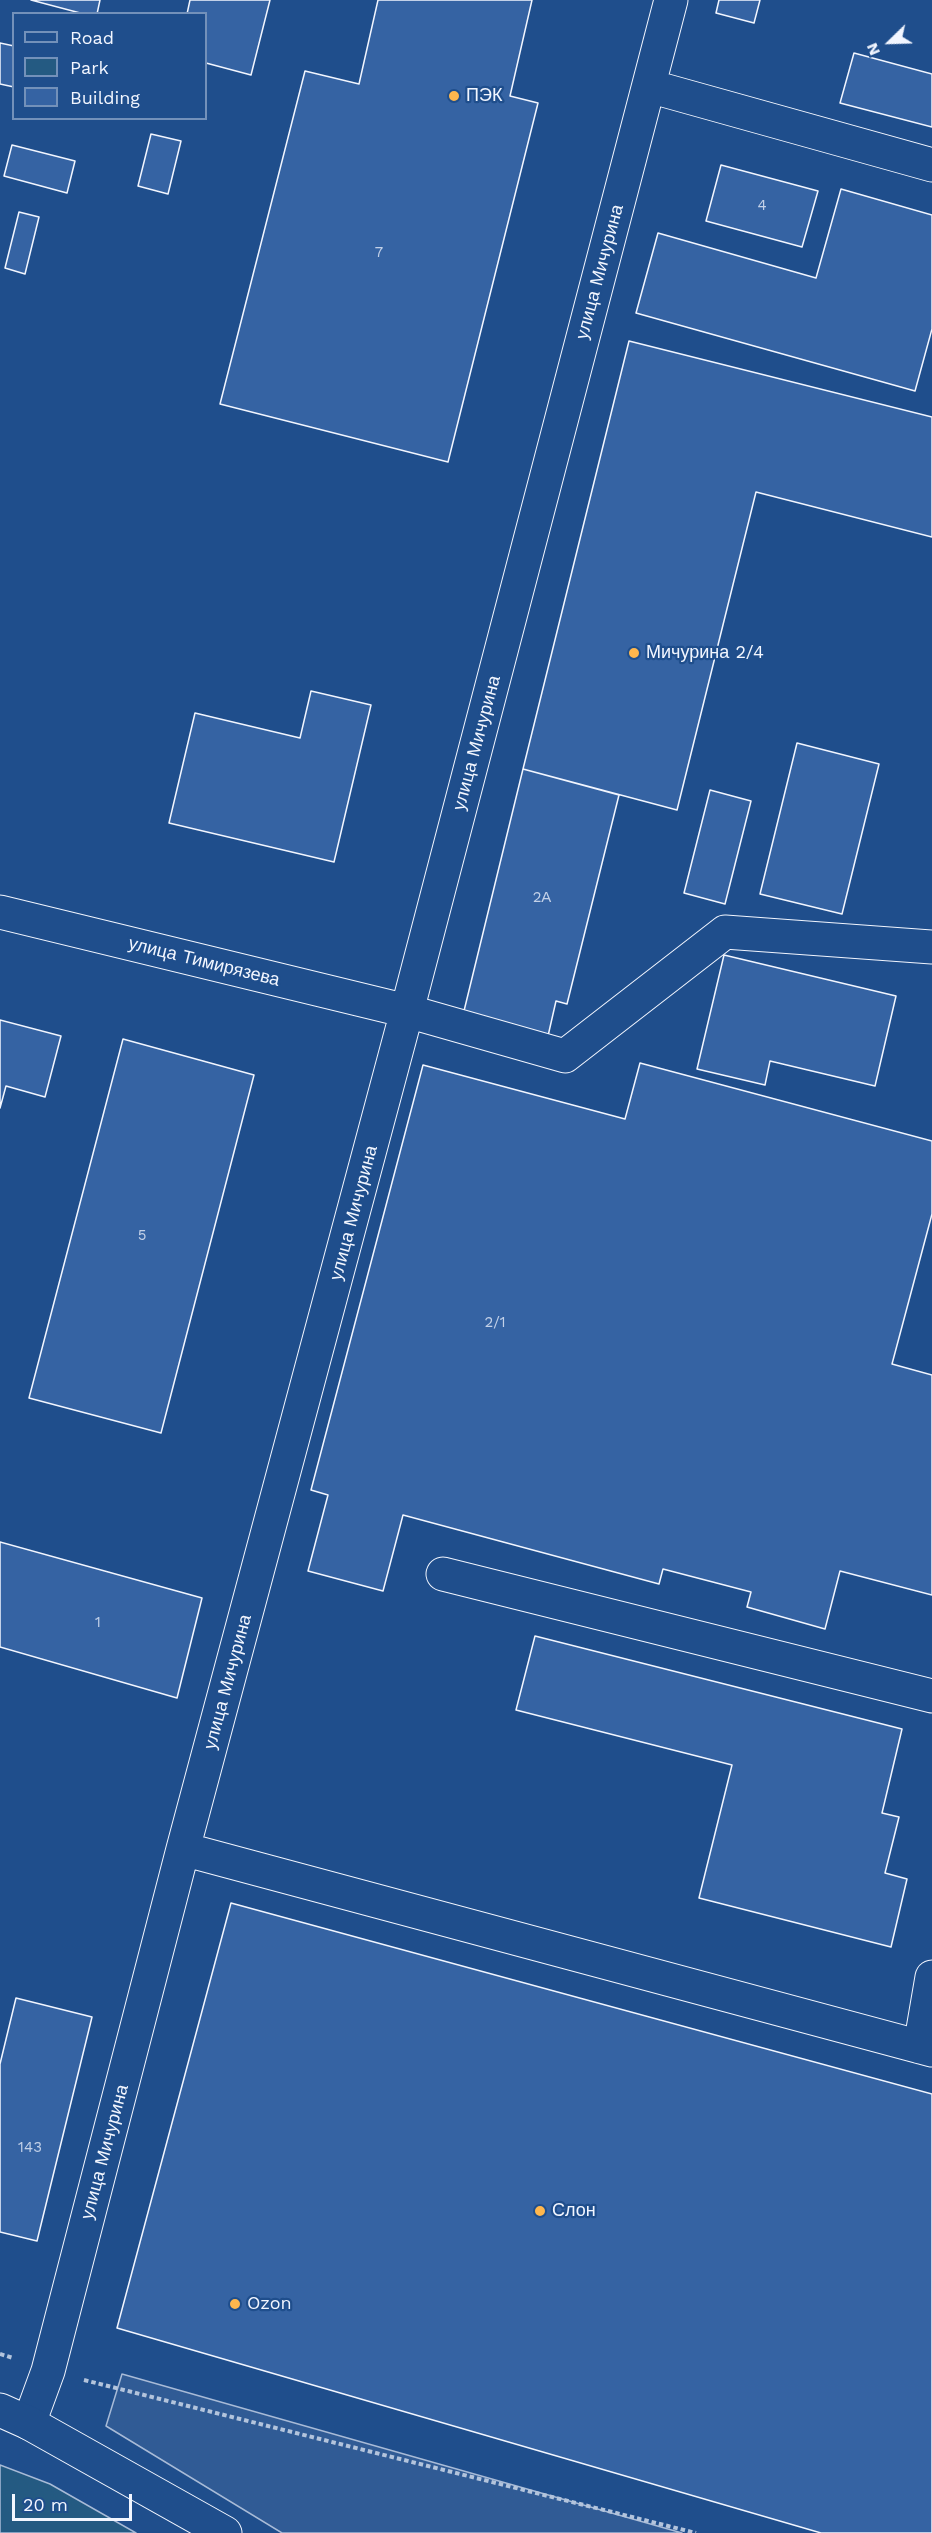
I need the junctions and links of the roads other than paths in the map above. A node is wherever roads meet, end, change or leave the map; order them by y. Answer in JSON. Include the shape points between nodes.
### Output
{"nodes":[{"id":1,"x":671,"y":0,"type":"edge"},
{"id":2,"x":649,"y":86,"type":"junction"},
{"id":3,"x":932,"y":165,"type":"edge"},
{"id":4,"x":0,"y":912,"type":"edge"},
{"id":5,"x":932,"y":946,"type":"edge"},
{"id":6,"x":408,"y":1011,"type":"junction"},
{"id":7,"x":442,"y":1574,"type":"dead end"},
{"id":8,"x":932,"y":1696,"type":"edge"},
{"id":9,"x":183,"y":1849,"type":"junction"},
{"id":10,"x":932,"y":1977,"type":"edge"},
{"id":11,"x":926,"y":2048,"type":"edge"},
{"id":12,"x":0,"y":2410,"type":"edge"},
{"id":13,"x":29,"y":2423,"type":"junction"},
{"id":14,"x":225,"y":2533,"type":"edge"}],
"edges":[{"from":1,"to":2,"type":"street","name":"улица Мичурина"},
{"from":2,"to":3,"type":"street"},
{"from":2,"to":6,"type":"street","name":"улица Мичурина"},
{"from":4,"to":6,"type":"street","name":"улица Тимирязева"},
{"from":5,"to":6,"type":"street","name":"улица Тимирязева","via":[[724,932],[565,1056]]},
{"from":6,"to":9,"type":"street","name":"улица Мичурина"},
{"from":7,"to":8,"type":"street"},
{"from":9,"to":11,"type":"street"},
{"from":9,"to":13,"type":"street","name":"улица Мичурина","via":[[48,2371]]},
{"from":10,"to":11,"type":"street"},
{"from":12,"to":13,"type":"street"},
{"from":13,"to":14,"type":"street"}]}
